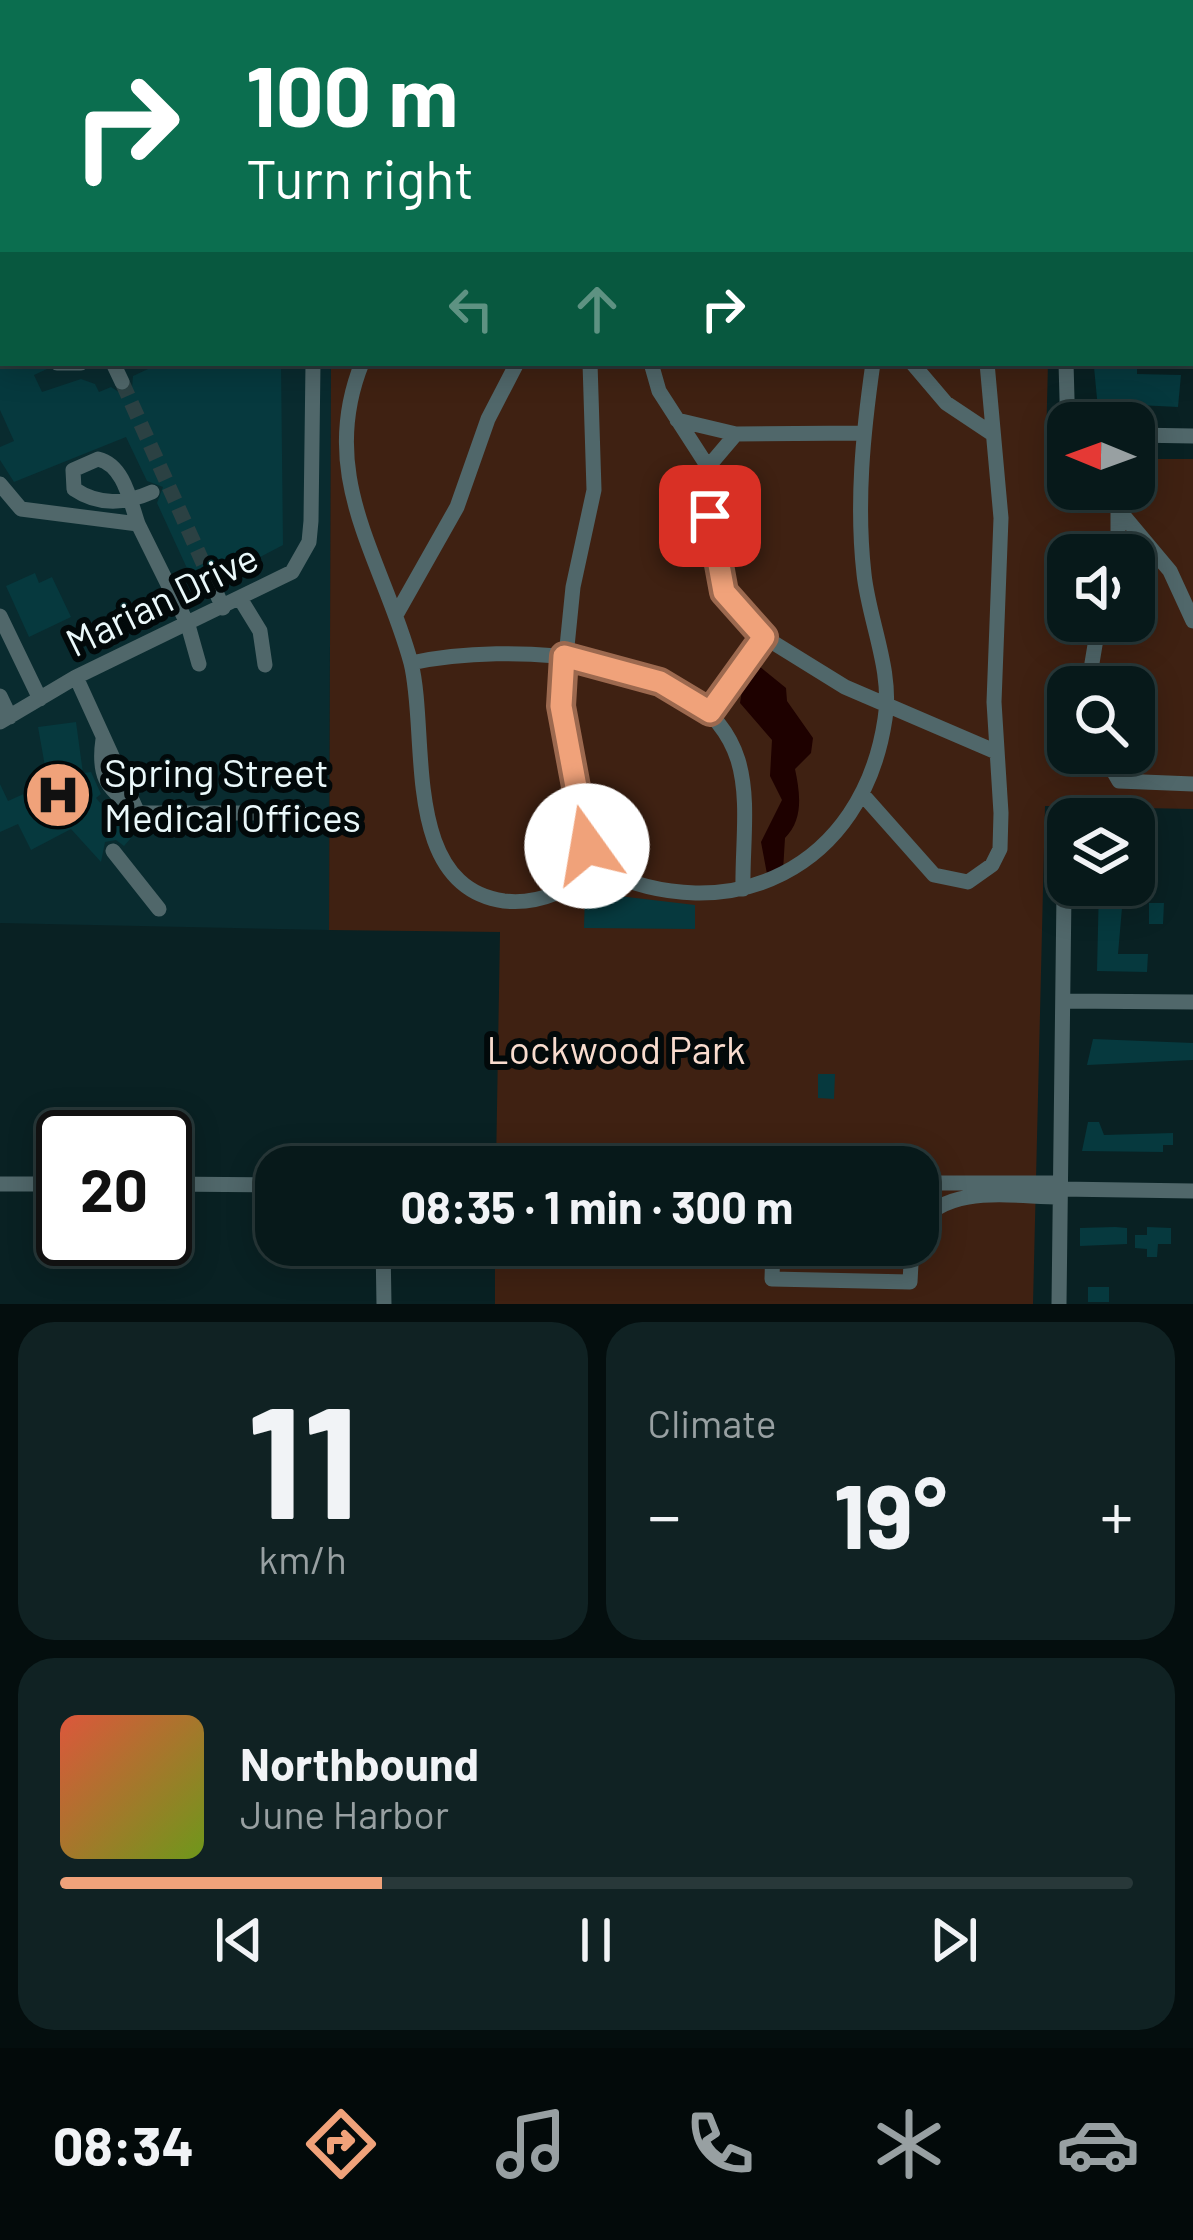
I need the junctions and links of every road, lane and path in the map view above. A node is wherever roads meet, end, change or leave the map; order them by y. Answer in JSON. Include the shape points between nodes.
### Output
{"nodes":[{"id":1,"x":114,"y":366,"type":"edge"},
{"id":2,"x":313,"y":366,"type":"edge"},
{"id":3,"x":361,"y":366,"type":"edge"},
{"id":4,"x":515,"y":366,"type":"edge"},
{"id":5,"x":590,"y":366,"type":"edge"},
{"id":6,"x":652,"y":366,"type":"edge"},
{"id":7,"x":873,"y":366,"type":"edge"},
{"id":8,"x":915,"y":366,"type":"edge"},
{"id":9,"x":987,"y":366,"type":"edge"},
{"id":10,"x":1066,"y":366,"type":"edge"},
{"id":11,"x":122,"y":382,"type":"tunnel mouth"},
{"id":12,"x":1067,"y":402,"type":"edge"},
{"id":13,"x":677,"y":420,"type":"junction"},
{"id":14,"x":991,"y":433,"type":"junction"},
{"id":15,"x":736,"y":434,"type":"junction"},
{"id":16,"x":863,"y":434,"type":"junction"},
{"id":17,"x":1155,"y":435,"type":"edge"},
{"id":18,"x":1193,"y":436,"type":"edge"},
{"id":19,"x":708,"y":467,"type":"junction"},
{"id":20,"x":0,"y":484,"type":"edge"},
{"id":21,"x":152,"y":492,"type":"dead end"},
{"id":22,"x":1119,"y":510,"type":"edge"},
{"id":23,"x":138,"y":524,"type":"junction"},
{"id":24,"x":212,"y":583,"type":"tunnel mouth"},
{"id":25,"x":241,"y":600,"type":"junction"},
{"id":26,"x":224,"y":608,"type":"junction"},
{"id":27,"x":396,"y":615,"type":"junction"},
{"id":28,"x":0,"y":616,"type":"edge"},
{"id":29,"x":1193,"y":620,"type":"edge"},
{"id":30,"x":188,"y":625,"type":"junction"},
{"id":31,"x":764,"y":637,"type":"junction"},
{"id":32,"x":18,"y":653,"type":"junction"},
{"id":33,"x":564,"y":656,"type":"junction"},
{"id":34,"x":0,"y":662,"type":"edge"},
{"id":35,"x":411,"y":663,"type":"junction"},
{"id":36,"x":199,"y":664,"type":"dead end"},
{"id":37,"x":265,"y":665,"type":"dead end"},
{"id":38,"x":76,"y":677,"type":"junction"},
{"id":39,"x":0,"y":696,"type":"edge"},
{"id":40,"x":40,"y":699,"type":"junction"},
{"id":41,"x":886,"y":707,"type":"junction"},
{"id":42,"x":710,"y":712,"type":"junction"},
{"id":43,"x":5,"y":719,"type":"edge"},
{"id":44,"x":994,"y":751,"type":"junction"},
{"id":45,"x":1115,"y":774,"type":"edge"},
{"id":46,"x":1193,"y":784,"type":"edge"},
{"id":47,"x":863,"y":795,"type":"junction"},
{"id":48,"x":301,"y":813,"type":"dead end"},
{"id":49,"x":113,"y":851,"type":"dead end"},
{"id":50,"x":597,"y":868,"type":"junction"},
{"id":51,"x":743,"y":889,"type":"junction"},
{"id":52,"x":1064,"y":906,"type":"edge"},
{"id":53,"x":159,"y":909,"type":"dead end"},
{"id":54,"x":1063,"y":1001,"type":"junction"},
{"id":55,"x":1193,"y":1002,"type":"edge"},
{"id":56,"x":0,"y":1184,"type":"edge"},
{"id":57,"x":36,"y":1184,"type":"edge"},
{"id":58,"x":192,"y":1184,"type":"edge"},
{"id":59,"x":939,"y":1184,"type":"edge"},
{"id":60,"x":255,"y":1185,"type":"edge"},
{"id":61,"x":1060,"y":1190,"type":"junction"},
{"id":62,"x":1193,"y":1191,"type":"edge"},
{"id":63,"x":939,"y":1205,"type":"edge"},
{"id":64,"x":383,"y":1266,"type":"edge"},
{"id":65,"x":772,"y":1266,"type":"edge"},
{"id":66,"x":911,"y":1266,"type":"edge"},
{"id":67,"x":910,"y":1282,"type":"junction"},
{"id":68,"x":384,"y":1304,"type":"edge"},
{"id":69,"x":909,"y":1304,"type":"edge"},
{"id":70,"x":1059,"y":1304,"type":"edge"}],
"edges":[{"from":1,"to":11,"type":"street"},
{"from":2,"to":25,"type":"street","name":"Marian Drive","via":[[309,542],[292,572]]},
{"from":3,"to":27,"type":"street","via":[[347,442],[350,487],[372,568]]},
{"from":4,"to":27,"type":"street","via":[[458,506]]},
{"from":5,"to":33,"type":"street","via":[[594,490]]},
{"from":6,"to":13,"type":"street"},
{"from":7,"to":16,"type":"street"},
{"from":8,"to":14,"type":"street","via":[[946,403]]},
{"from":9,"to":14,"type":"street"},
{"from":10,"to":12,"type":"street"},
{"from":13,"to":15,"type":"street"},
{"from":13,"to":19,"type":"street"},
{"from":14,"to":44,"type":"street","via":[[1001,518]]},
{"from":15,"to":16,"type":"street"},
{"from":15,"to":19,"type":"street"},
{"from":16,"to":41,"type":"street","via":[[860,536]]},
{"from":17,"to":18,"type":"street"},
{"from":19,"to":31,"type":"street","via":[[724,592]]},
{"from":20,"to":23,"type":"street","via":[[21,509]]},
{"from":21,"to":23,"type":"street","via":[[130,502]]},
{"from":22,"to":29,"type":"street","via":[[1163,561]]},
{"from":23,"to":30,"type":"street"},
{"from":24,"to":26,"type":"street"},
{"from":25,"to":26,"type":"street","name":"Marian Drive"},
{"from":25,"to":37,"type":"street","via":[[260,631]]},
{"from":26,"to":30,"type":"street","name":"Marian Drive"},
{"from":27,"to":35,"type":"street"},
{"from":28,"to":32,"type":"street"},
{"from":30,"to":36,"type":"street"},
{"from":30,"to":38,"type":"street","name":"Marian Drive"},
{"from":31,"to":41,"type":"street"},
{"from":31,"to":42,"type":"street"},
{"from":32,"to":34,"type":"street"},
{"from":32,"to":40,"type":"street"},
{"from":33,"to":35,"type":"street","via":[[497,651]]},
{"from":33,"to":42,"type":"street","via":[[660,682]]},
{"from":33,"to":50,"type":"street","via":[[569,760]]},
{"from":35,"to":50,"type":"street","via":[[430,823],[458,878],[492,899],[517,902],[563,891]]},
{"from":38,"to":40,"type":"street","name":"Marian Drive"},
{"from":38,"to":48,"type":"street","via":[[138,813]]},
{"from":39,"to":43,"type":"street"},
{"from":40,"to":43,"type":"street","name":"Marian Drive"},
{"from":41,"to":44,"type":"street"},
{"from":41,"to":47,"type":"street"},
{"from":42,"to":51,"type":"street","via":[[738,758]]},
{"from":44,"to":47,"type":"street","via":[[1000,849],[982,877],[968,882],[934,875]]},
{"from":45,"to":46,"type":"street","via":[[1119,781]]},
{"from":47,"to":51,"type":"street","via":[[794,871]]},
{"from":49,"to":53,"type":"street"},
{"from":50,"to":51,"type":"street","via":[[694,893]]},
{"from":52,"to":54,"type":"street"},
{"from":54,"to":55,"type":"street"},
{"from":54,"to":61,"type":"street"},
{"from":56,"to":57,"type":"street"},
{"from":58,"to":60,"type":"street"},
{"from":59,"to":61,"type":"street"},
{"from":61,"to":62,"type":"street"},
{"from":61,"to":63,"type":"street"},
{"from":61,"to":70,"type":"street"},
{"from":64,"to":68,"type":"street"},
{"from":65,"to":67,"type":"street","via":[[772,1279]]},
{"from":66,"to":67,"type":"street"},
{"from":67,"to":69,"type":"street"}]}
